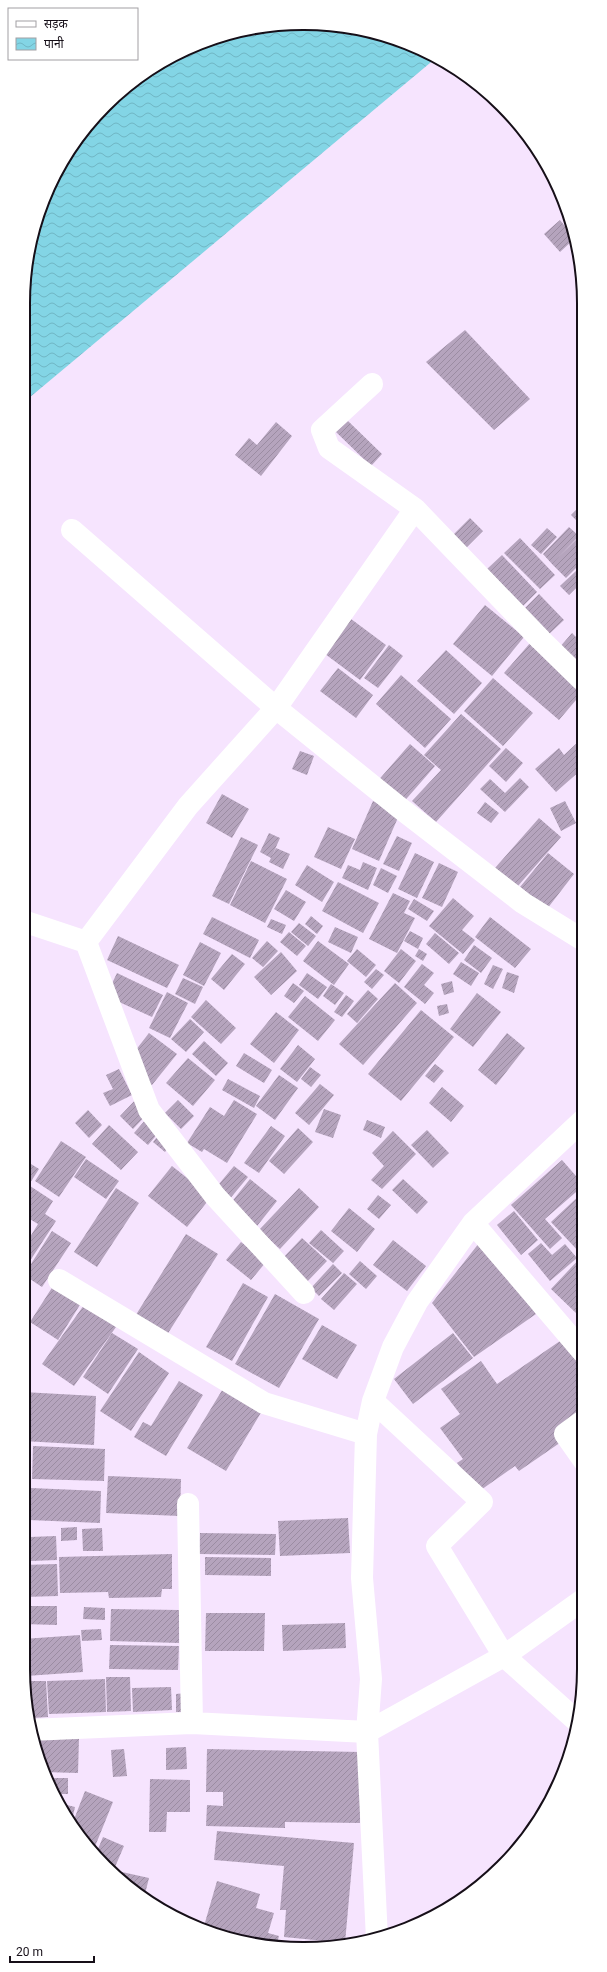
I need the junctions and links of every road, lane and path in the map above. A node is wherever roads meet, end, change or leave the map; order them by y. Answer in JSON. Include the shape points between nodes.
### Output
{"nodes":[{"id":1,"x":372,"y":384,"type":"dead end"},
{"id":2,"x":415,"y":509,"type":"junction"},
{"id":3,"x":72,"y":530,"type":"dead end"},
{"id":4,"x":577,"y":675,"type":"edge"},
{"id":5,"x":276,"y":708,"type":"junction"},
{"id":6,"x":30,"y":923,"type":"edge"},
{"id":7,"x":577,"y":936,"type":"edge"},
{"id":8,"x":86,"y":942,"type":"junction"},
{"id":9,"x":577,"y":1126,"type":"edge"},
{"id":10,"x":473,"y":1222,"type":"junction"},
{"id":11,"x":59,"y":1280,"type":"dead end"},
{"id":12,"x":304,"y":1293,"type":"dead end"},
{"id":13,"x":577,"y":1344,"type":"edge"},
{"id":14,"x":373,"y":1401,"type":"junction"},
{"id":15,"x":577,"y":1425,"type":"edge"},
{"id":16,"x":366,"y":1434,"type":"junction"},
{"id":17,"x":577,"y":1452,"type":"edge"},
{"id":18,"x":188,"y":1504,"type":"dead end"},
{"id":19,"x":577,"y":1604,"type":"edge"},
{"id":20,"x":504,"y":1656,"type":"junction"},
{"id":21,"x":573,"y":1718,"type":"edge"},
{"id":22,"x":192,"y":1723,"type":"junction"},
{"id":23,"x":37,"y":1730,"type":"edge"},
{"id":24,"x":368,"y":1732,"type":"junction"},
{"id":25,"x":376,"y":1932,"type":"edge"}],
"edges":[{"from":1,"to":2,"type":"street","via":[[322,430],[329,448]]},
{"from":2,"to":4,"type":"street"},
{"from":2,"to":5,"type":"street"},
{"from":3,"to":5,"type":"street"},
{"from":5,"to":7,"type":"street","via":[[523,903]]},
{"from":5,"to":8,"type":"street","via":[[188,806]]},
{"from":6,"to":8,"type":"street"},
{"from":8,"to":12,"type":"street","via":[[149,1110],[215,1196]]},
{"from":9,"to":10,"type":"street"},
{"from":10,"to":13,"type":"street"},
{"from":10,"to":14,"type":"street","via":[[417,1302],[393,1347]]},
{"from":11,"to":16,"type":"street","via":[[264,1403]]},
{"from":14,"to":16,"type":"street"},
{"from":14,"to":20,"type":"street","via":[[482,1502],[437,1546]]},
{"from":15,"to":17,"type":"street","via":[[564,1434]]},
{"from":16,"to":24,"type":"street","via":[[362,1578],[371,1679]]},
{"from":18,"to":22,"type":"street"},
{"from":19,"to":20,"type":"street"},
{"from":20,"to":21,"type":"street"},
{"from":20,"to":24,"type":"street"},
{"from":22,"to":23,"type":"street"},
{"from":22,"to":24,"type":"street"},
{"from":24,"to":25,"type":"street"}]}
